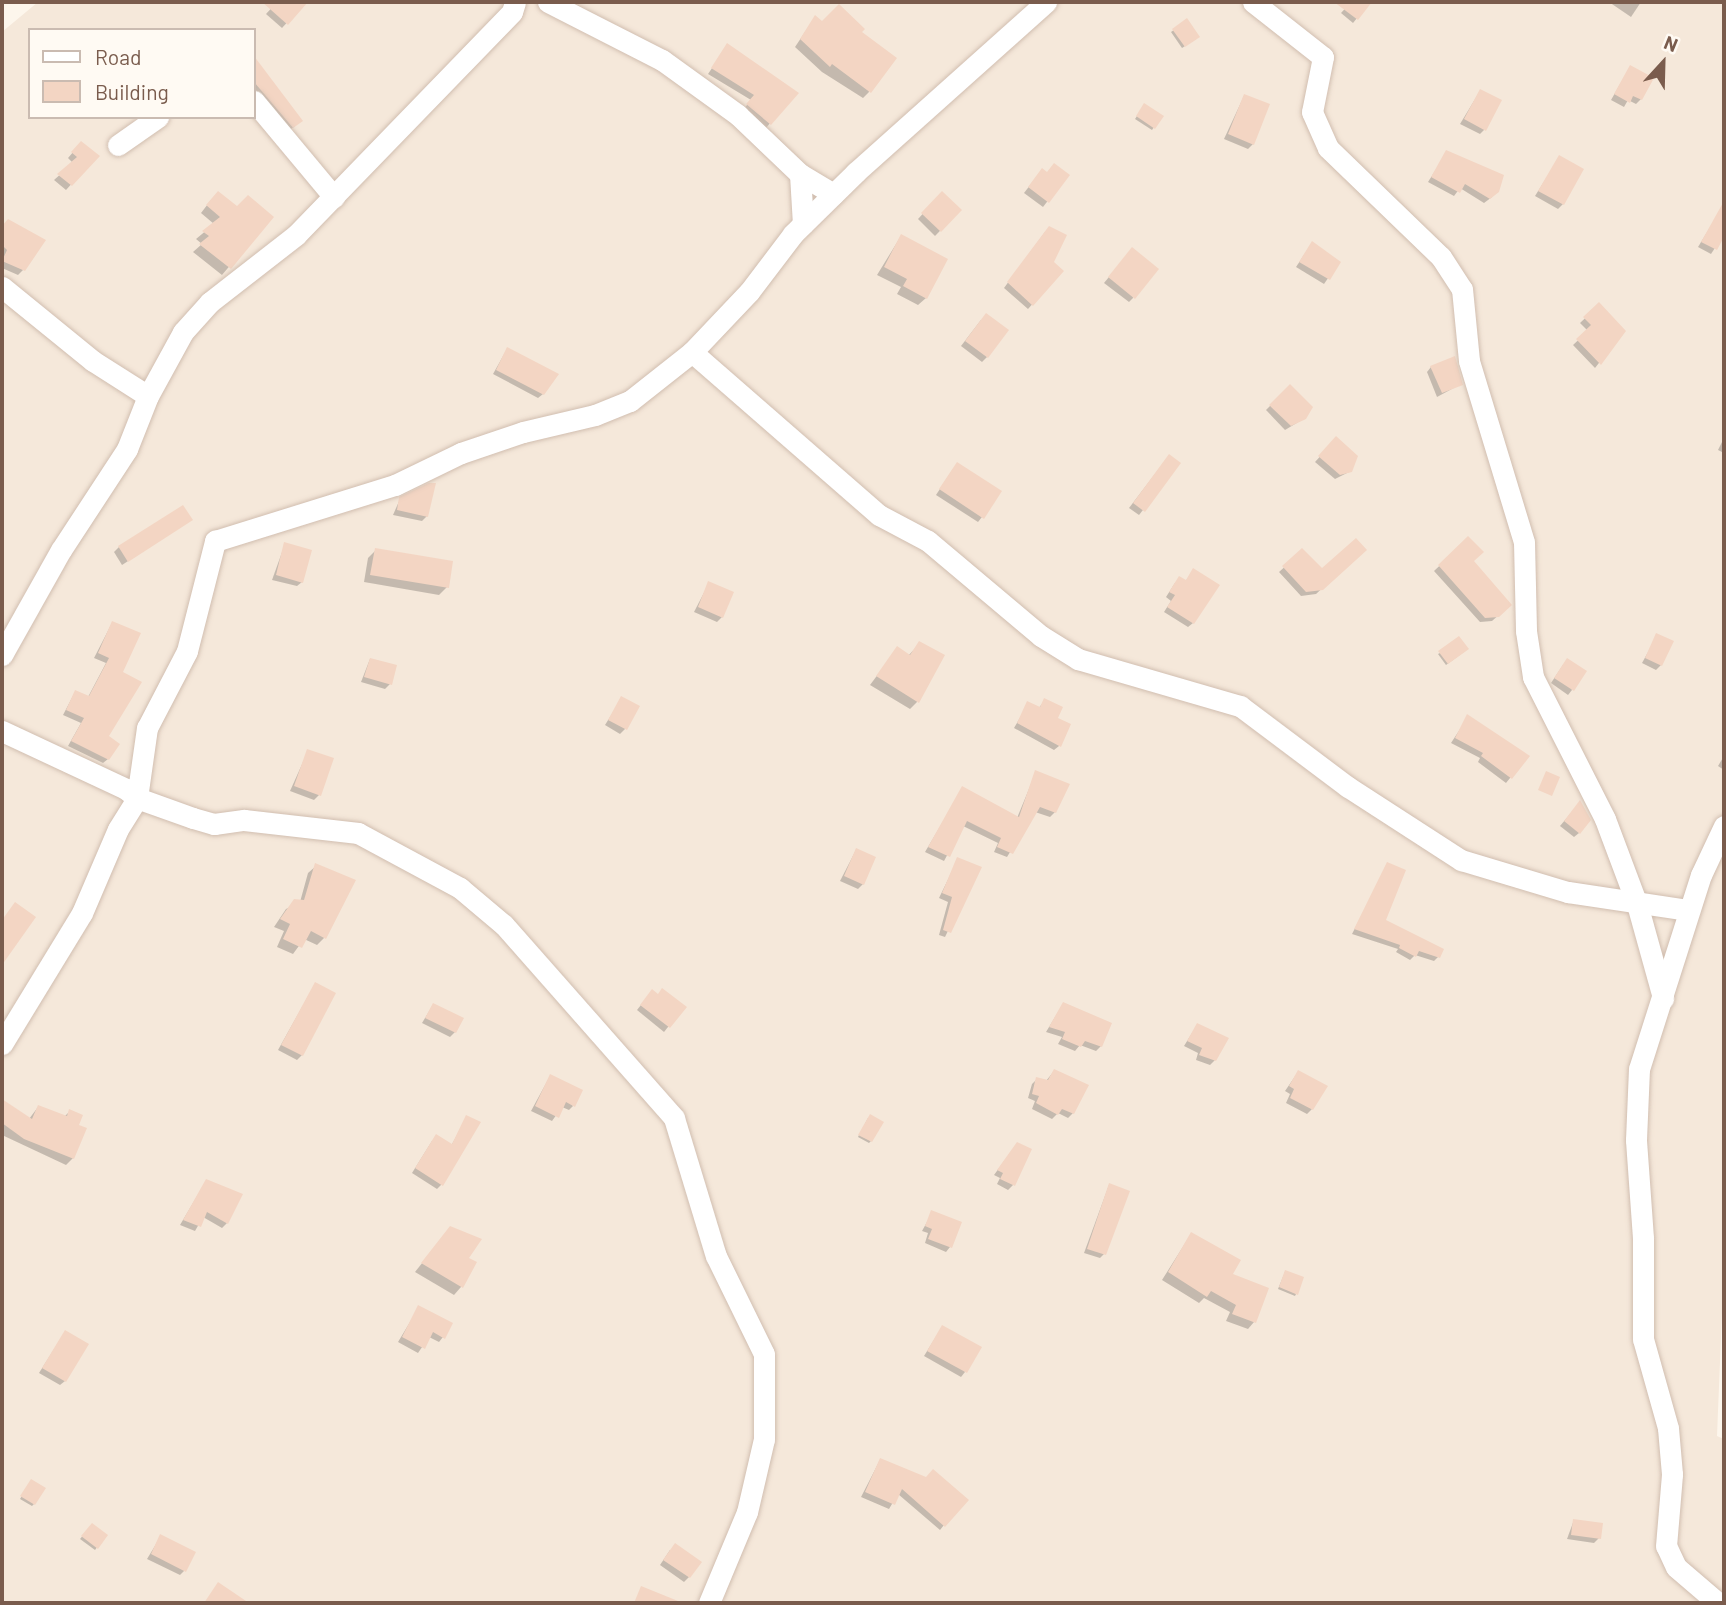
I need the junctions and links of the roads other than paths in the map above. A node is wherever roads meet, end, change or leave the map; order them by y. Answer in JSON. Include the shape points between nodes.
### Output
{"nodes":[{"id":1,"x":515,"y":2,"type":"edge"},
{"id":2,"x":548,"y":2,"type":"edge"},
{"id":3,"x":1046,"y":2,"type":"edge"},
{"id":4,"x":1253,"y":2,"type":"edge"},
{"id":5,"x":578,"y":8,"type":"edge"},
{"id":6,"x":256,"y":103,"type":"edge"},
{"id":7,"x":155,"y":119,"type":"edge"},
{"id":8,"x":118,"y":145,"type":"dead end"},
{"id":9,"x":800,"y":174,"type":"junction"},
{"id":10,"x":833,"y":194,"type":"junction"},
{"id":11,"x":334,"y":197,"type":"junction"},
{"id":12,"x":803,"y":224,"type":"junction"},
{"id":13,"x":2,"y":287,"type":"edge"},
{"id":14,"x":692,"y":352,"type":"junction"},
{"id":15,"x":148,"y":396,"type":"junction"},
{"id":16,"x":2,"y":655,"type":"edge"},
{"id":17,"x":2,"y":731,"type":"edge"},
{"id":18,"x":137,"y":798,"type":"junction"},
{"id":19,"x":1724,"y":826,"type":"edge"},
{"id":20,"x":1637,"y":904,"type":"junction"},
{"id":21,"x":1689,"y":910,"type":"junction"},
{"id":22,"x":1663,"y":998,"type":"junction"},
{"id":23,"x":2,"y":1044,"type":"edge"},
{"id":24,"x":709,"y":1603,"type":"edge"},
{"id":25,"x":1718,"y":1603,"type":"edge"}],
"edges":[{"from":1,"to":11,"type":"street","via":[[512,12]]},
{"from":2,"to":5,"type":"street"},
{"from":3,"to":10,"type":"street"},
{"from":4,"to":20,"type":"street","via":[[1323,57],[1312,112],[1328,148],[1441,257],[1462,289],[1469,361],[1524,542],[1526,631],[1533,677],[1605,819]]},
{"from":5,"to":9,"type":"street","via":[[663,60],[738,115]]},
{"from":6,"to":11,"type":"street"},
{"from":7,"to":8,"type":"street"},
{"from":9,"to":10,"type":"street"},
{"from":9,"to":12,"type":"street"},
{"from":10,"to":12,"type":"street"},
{"from":11,"to":15,"type":"street","via":[[296,235],[210,302],[183,332]]},
{"from":12,"to":14,"type":"street"},
{"from":13,"to":15,"type":"street","via":[[93,361]]},
{"from":14,"to":18,"type":"street","via":[[630,401],[460,453],[395,485],[215,541],[187,651],[147,728]]},
{"from":14,"to":20,"type":"street","via":[[878,515],[928,541],[1041,636],[1078,659],[1240,706],[1358,794],[1461,860],[1519,880]]},
{"from":15,"to":16,"type":"street","via":[[127,449],[61,550]]},
{"from":17,"to":18,"type":"street"},
{"from":18,"to":23,"type":"street","via":[[118,829],[82,913]]},
{"from":18,"to":24,"type":"street","via":[[214,824],[244,821],[358,833],[460,888],[504,925],[674,1118],[716,1256],[764,1354],[764,1439],[747,1512]]},
{"from":19,"to":21,"type":"street","via":[[1710,850]]},
{"from":20,"to":21,"type":"street"},
{"from":20,"to":22,"type":"street"},
{"from":21,"to":22,"type":"street"},
{"from":22,"to":25,"type":"street","via":[[1639,1069],[1636,1140],[1643,1238],[1643,1339],[1668,1428],[1668,1556]]}]}
